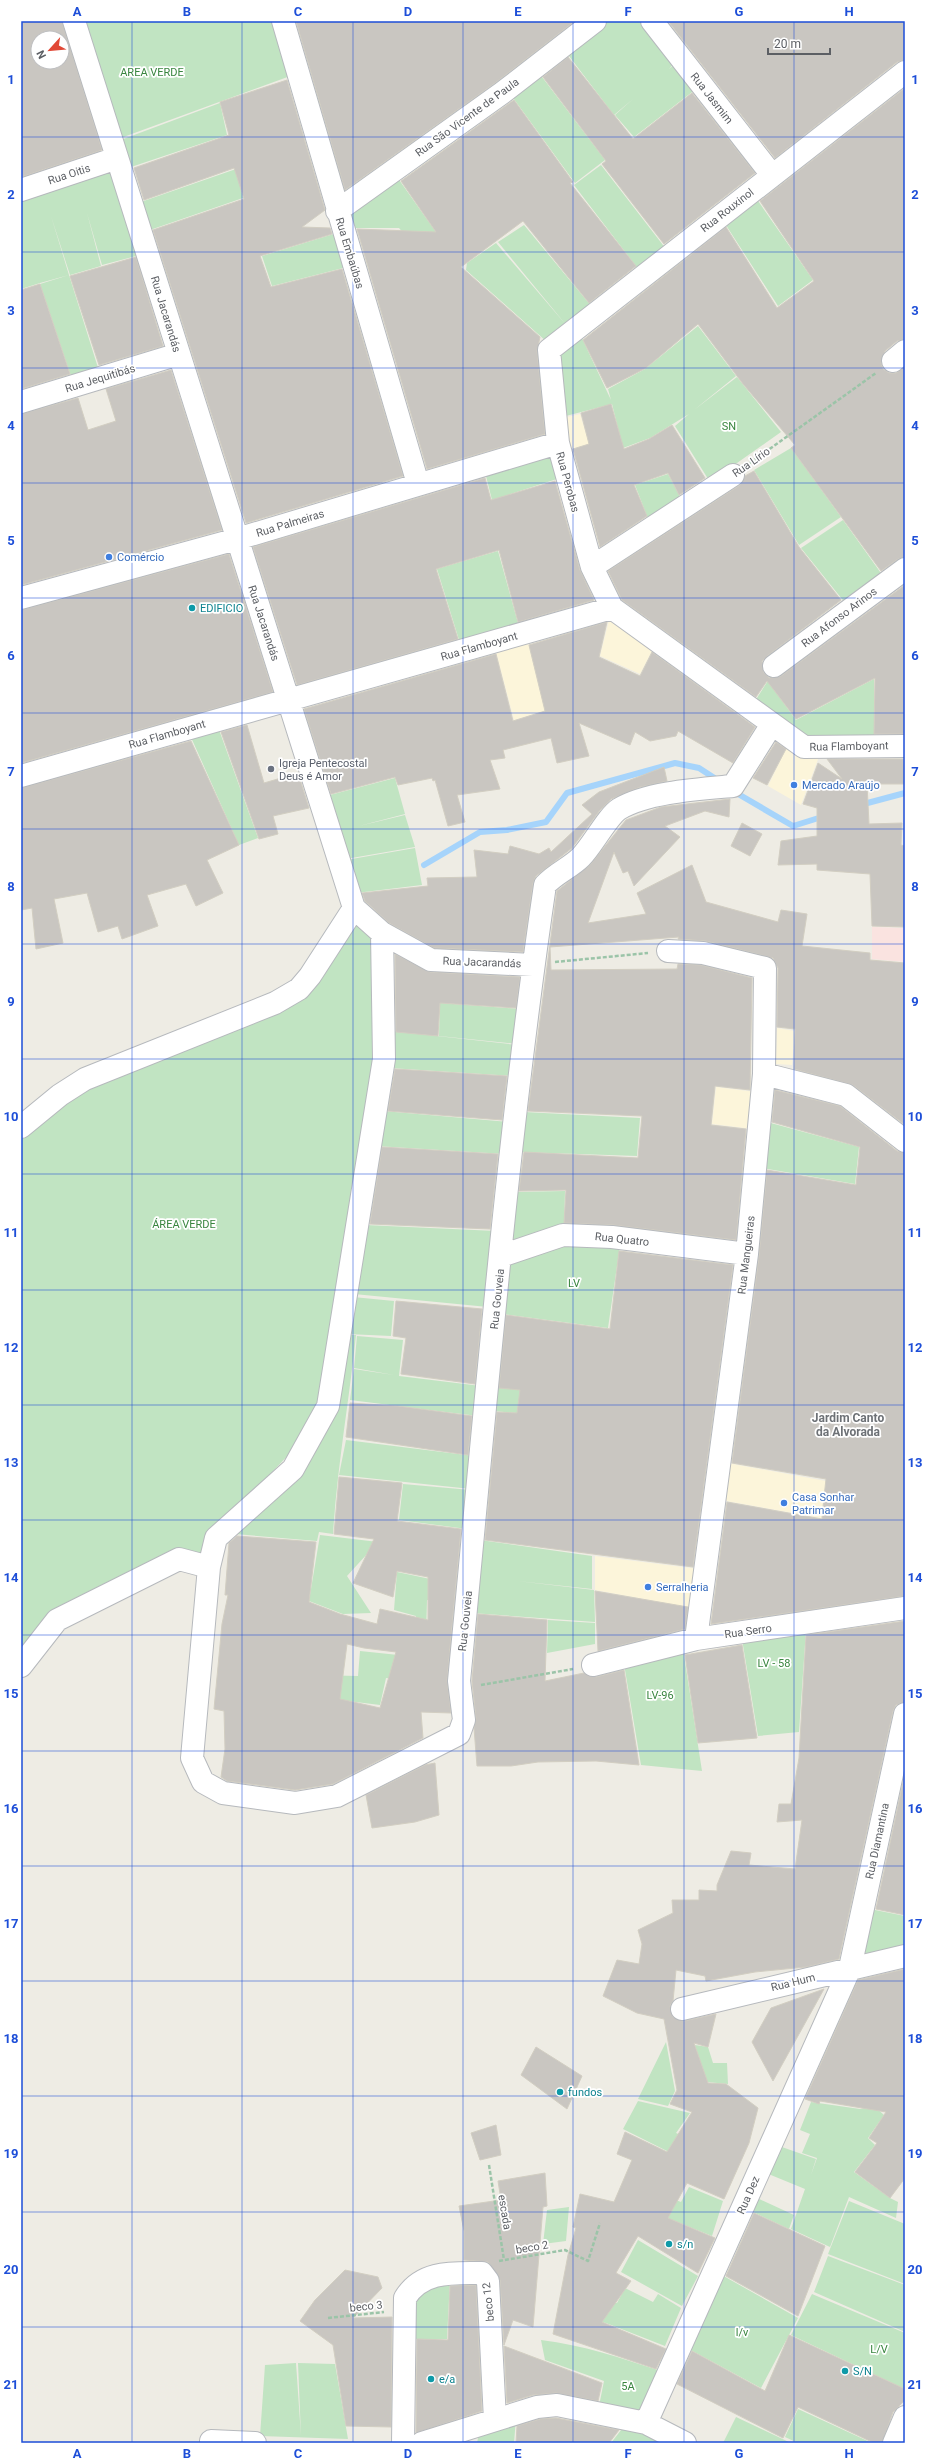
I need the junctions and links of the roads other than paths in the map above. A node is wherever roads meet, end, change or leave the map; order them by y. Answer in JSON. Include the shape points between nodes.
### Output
{"nodes":[{"id":1,"x":74,"y":21,"type":"edge"},
{"id":2,"x":283,"y":21,"type":"edge"},
{"id":3,"x":595,"y":21,"type":"edge"},
{"id":4,"x":652,"y":21,"type":"edge"},
{"id":5,"x":905,"y":72,"type":"edge"},
{"id":6,"x":117,"y":158,"type":"junction"},
{"id":7,"x":772,"y":175,"type":"junction"},
{"id":8,"x":21,"y":190,"type":"edge"},
{"id":9,"x":337,"y":211,"type":"junction"},
{"id":10,"x":549,"y":350,"type":"joint"},
{"id":11,"x":179,"y":354,"type":"junction"},
{"id":12,"x":21,"y":402,"type":"edge"},
{"id":13,"x":558,"y":443,"type":"junction"},
{"id":14,"x":734,"y":474,"type":"road end"},
{"id":15,"x":418,"y":484,"type":"junction"},
{"id":16,"x":237,"y":539,"type":"junction"},
{"id":17,"x":592,"y":567,"type":"junction"},
{"id":18,"x":905,"y":569,"type":"edge"},
{"id":19,"x":21,"y":598,"type":"edge"},
{"id":20,"x":612,"y":608,"type":"junction"},
{"id":21,"x":774,"y":666,"type":"dead end"},
{"id":22,"x":288,"y":700,"type":"junction"},
{"id":23,"x":772,"y":724,"type":"junction"},
{"id":24,"x":905,"y":746,"type":"edge"},
{"id":25,"x":21,"y":776,"type":"edge"},
{"id":26,"x":354,"y":908,"type":"junction"},
{"id":27,"x":382,"y":933,"type":"junction"},
{"id":28,"x":668,"y":951,"type":"road end"},
{"id":29,"x":533,"y":964,"type":"junction"},
{"id":30,"x":764,"y":1074,"type":"junction"},
{"id":31,"x":21,"y":1127,"type":"edge"},
{"id":32,"x":905,"y":1141,"type":"edge"},
{"id":33,"x":747,"y":1254,"type":"junction"},
{"id":34,"x":501,"y":1256,"type":"junction"},
{"id":35,"x":209,"y":1567,"type":"junction"},
{"id":36,"x":905,"y":1608,"type":"edge"},
{"id":37,"x":696,"y":1639,"type":"junction"},
{"id":38,"x":593,"y":1665,"type":"road end"},
{"id":39,"x":21,"y":1666,"type":"edge"},
{"id":40,"x":905,"y":1714,"type":"edge"},
{"id":41,"x":905,"y":1956,"type":"edge"},
{"id":42,"x":850,"y":1968,"type":"junction"},
{"id":43,"x":682,"y":2009,"type":"dead end"},
{"id":44,"x":905,"y":2417,"type":"edge"},
{"id":45,"x":495,"y":2420,"type":"junction"},
{"id":46,"x":646,"y":2423,"type":"junction"},
{"id":47,"x":211,"y":2441,"type":"dead end"},
{"id":48,"x":255,"y":2443,"type":"edge"},
{"id":49,"x":403,"y":2443,"type":"edge"},
{"id":50,"x":422,"y":2443,"type":"edge"},
{"id":51,"x":685,"y":2443,"type":"edge"},
{"id":52,"x":894,"y":2443,"type":"edge"}],
"edges":[{"from":1,"to":6,"type":"street","name":"Rua Jacarandás"},
{"from":2,"to":9,"type":"street","name":"Rua Embaúbas"},
{"from":3,"to":9,"type":"street","name":"Rua São Vicente de Paula","via":[[502,93]]},
{"from":4,"to":7,"type":"street","name":"Rua Jasmim"},
{"from":5,"to":7,"type":"street","name":"Rua Rouxinol"},
{"from":6,"to":8,"type":"street","name":"Rua Oitis"},
{"from":6,"to":11,"type":"street","name":"Rua Jacarandás"},
{"from":7,"to":10,"type":"street","name":"Rua Rouxinol"},
{"from":9,"to":15,"type":"street","name":"Rua Embaúbas"},
{"from":10,"to":13,"type":"street","name":"Rua Perobas"},
{"from":11,"to":12,"type":"street","name":"Rua Jequitibás"},
{"from":11,"to":16,"type":"street","name":"Rua Jacarandás"},
{"from":13,"to":15,"type":"street","name":"Rua Palmeiras"},
{"from":13,"to":17,"type":"street","name":"Rua Perobas"},
{"from":14,"to":17,"type":"street","name":"Rua Lírio"},
{"from":15,"to":16,"type":"street","name":"Rua Palmeiras"},
{"from":16,"to":19,"type":"street","name":"Rua Palmeiras"},
{"from":16,"to":22,"type":"street","name":"Rua Jacarandás"},
{"from":17,"to":20,"type":"street","name":"Rua Perobas"},
{"from":18,"to":21,"type":"street","name":"Rua Afonso Arinos"},
{"from":20,"to":22,"type":"street","name":"Rua Flamboyant"},
{"from":20,"to":23,"type":"street","name":"Rua Flamboyant"},
{"from":22,"to":25,"type":"street","name":"Rua Flamboyant"},
{"from":22,"to":26,"type":"street","name":"Rua Jacarandás"},
{"from":23,"to":24,"type":"street","name":"Rua Flamboyant","via":[[804,747]]},
{"from":23,"to":29,"type":"street","name":"Rua Gouveia","via":[[732,786],[656,796],[618,809],[585,853],[572,866],[552,877],[545,885]]},
{"from":26,"to":27,"type":"street","name":"Rua Jacarandás"},
{"from":26,"to":31,"type":"street","via":[[299,989],[275,1003],[85,1079],[60,1095]]},
{"from":27,"to":29,"type":"street","name":"Rua Jacarandás","via":[[431,960]]},
{"from":27,"to":35,"type":"street","name":"Rua Gouveia","via":[[384,1059],[328,1406],[293,1469],[216,1538]]},
{"from":28,"to":30,"type":"street","name":"Rua Mangueiras","via":[[703,953],[765,968]]},
{"from":29,"to":34,"type":"street","name":"Rua Gouveia"},
{"from":30,"to":32,"type":"street","via":[[846,1095]]},
{"from":30,"to":33,"type":"street","name":"Rua Mangueiras"},
{"from":33,"to":34,"type":"street","name":"Rua Quatro","via":[[612,1237],[563,1235]]},
{"from":33,"to":37,"type":"street","name":"Rua Mangueiras"},
{"from":34,"to":35,"type":"street","name":"Rua Gouveia","via":[[459,1681],[464,1720],[459,1734],[337,1796],[295,1803],[224,1793],[203,1782],[192,1758]]},
{"from":35,"to":39,"type":"street","via":[[179,1559],[57,1620]]},
{"from":36,"to":37,"type":"street","name":"Rua Serro"},
{"from":37,"to":38,"type":"street","name":"Rua Serro"},
{"from":40,"to":42,"type":"street","name":"Rua Diamantina"},
{"from":41,"to":42,"type":"street","name":"Rua Hum"},
{"from":42,"to":43,"type":"street","name":"Rua Hum"},
{"from":42,"to":46,"type":"street","name":"Rua Dez"},
{"from":44,"to":52,"type":"street"},
{"from":45,"to":46,"type":"street","via":[[537,2407],[557,2405]]},
{"from":45,"to":49,"type":"street","name":"beco 12","via":[[488,2281],[482,2273],[442,2272],[411,2288],[405,2298]]},
{"from":45,"to":50,"type":"street"},
{"from":46,"to":51,"type":"street"},
{"from":47,"to":48,"type":"street"}]}
